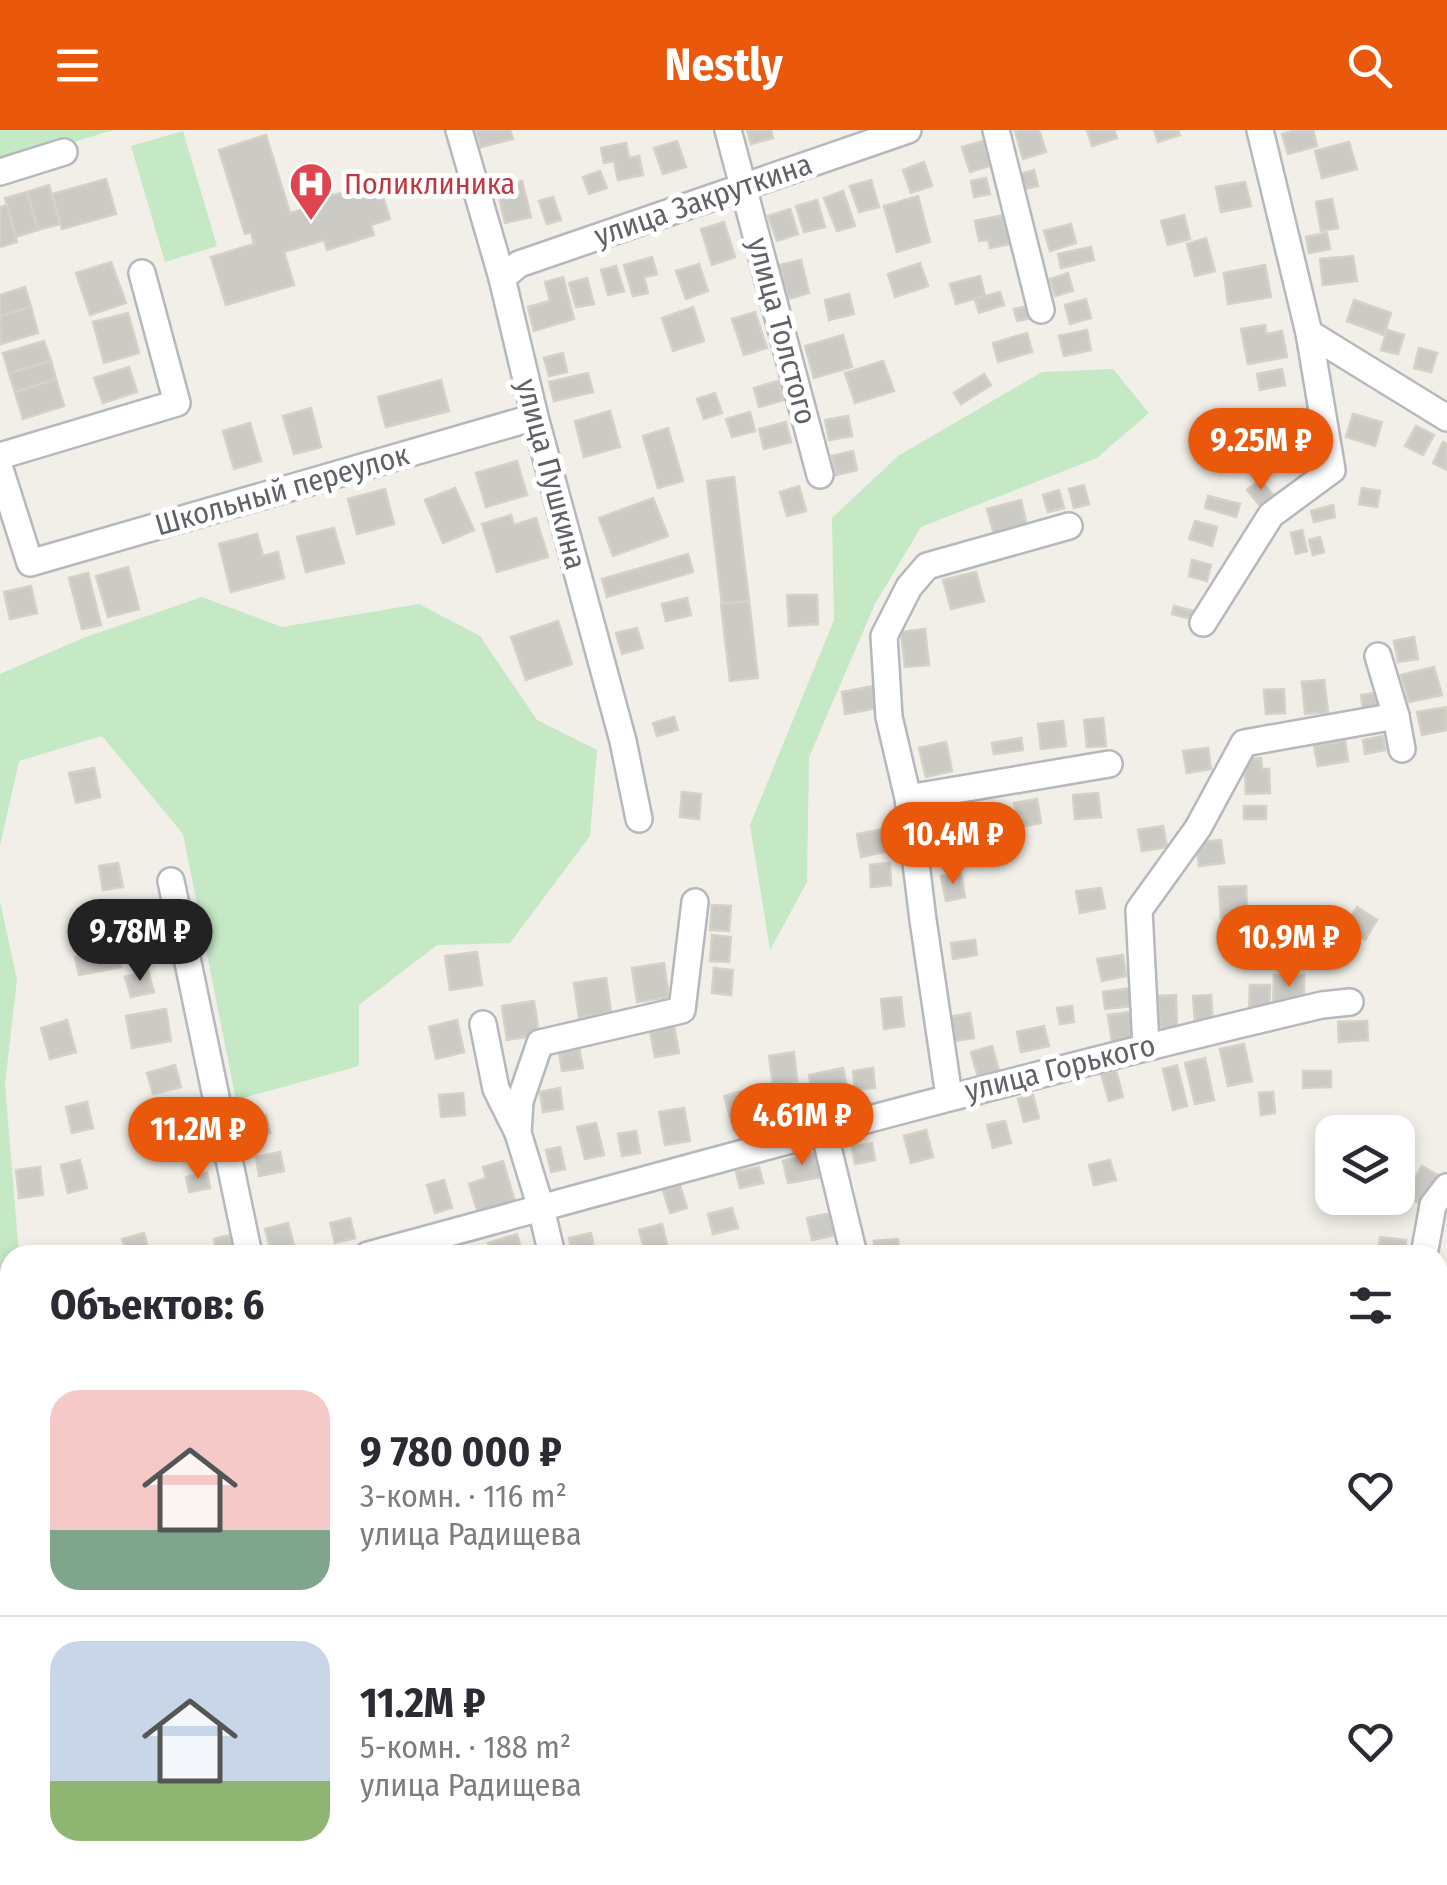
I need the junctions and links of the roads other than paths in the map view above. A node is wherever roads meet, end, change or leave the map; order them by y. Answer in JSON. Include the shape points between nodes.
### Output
{"nodes":[{"id":1,"x":459,"y":130,"type":"edge"},
{"id":2,"x":728,"y":130,"type":"edge"},
{"id":3,"x":908,"y":130,"type":"edge"},
{"id":4,"x":996,"y":130,"type":"edge"},
{"id":5,"x":1260,"y":130,"type":"edge"},
{"id":6,"x":64,"y":152,"type":"dead end"},
{"id":7,"x":0,"y":172,"type":"edge"},
{"id":8,"x":744,"y":186,"type":"junction"},
{"id":9,"x":142,"y":274,"type":"dead end"},
{"id":10,"x":502,"y":278,"type":"junction"},
{"id":11,"x":1041,"y":310,"type":"dead end"},
{"id":12,"x":1309,"y":333,"type":"junction"},
{"id":13,"x":535,"y":417,"type":"junction"},
{"id":14,"x":1447,"y":418,"type":"edge"},
{"id":15,"x":0,"y":456,"type":"edge"},
{"id":16,"x":0,"y":469,"type":"edge"},
{"id":17,"x":820,"y":475,"type":"dead end"},
{"id":18,"x":1069,"y":526,"type":"dead end"},
{"id":19,"x":1203,"y":624,"type":"dead end"},
{"id":20,"x":1378,"y":656,"type":"dead end"},
{"id":21,"x":1396,"y":716,"type":"junction"},
{"id":22,"x":1402,"y":748,"type":"dead end"},
{"id":23,"x":1109,"y":764,"type":"dead end"},
{"id":24,"x":908,"y":798,"type":"junction"},
{"id":25,"x":638,"y":819,"type":"dead end"},
{"id":26,"x":171,"y":881,"type":"dead end"},
{"id":27,"x":696,"y":902,"type":"dead end"},
{"id":28,"x":1350,"y":1002,"type":"dead end"},
{"id":29,"x":483,"y":1024,"type":"dead end"},
{"id":30,"x":1146,"y":1046,"type":"junction"},
{"id":31,"x":949,"y":1096,"type":"junction"},
{"id":32,"x":824,"y":1131,"type":"junction"},
{"id":33,"x":518,"y":1133,"type":"junction"},
{"id":34,"x":1447,"y":1187,"type":"edge"},
{"id":35,"x":541,"y":1208,"type":"junction"},
{"id":36,"x":247,"y":1245,"type":"edge"},
{"id":37,"x":405,"y":1245,"type":"edge"},
{"id":38,"x":550,"y":1245,"type":"edge"},
{"id":39,"x":852,"y":1245,"type":"edge"},
{"id":40,"x":1426,"y":1245,"type":"edge"}],
"edges":[{"from":1,"to":10,"type":"street","name":"улица Пушкина"},
{"from":2,"to":8,"type":"street","name":"улица Толстого"},
{"from":3,"to":8,"type":"street","name":"улица Закруткина"},
{"from":4,"to":11,"type":"street"},
{"from":5,"to":12,"type":"street"},
{"from":6,"to":7,"type":"street"},
{"from":8,"to":10,"type":"street","name":"улица Закруткина","via":[[519,264]]},
{"from":8,"to":17,"type":"street","name":"улица Толстого"},
{"from":9,"to":15,"type":"street","via":[[177,403]]},
{"from":10,"to":13,"type":"street","name":"улица Пушкина"},
{"from":12,"to":14,"type":"street"},
{"from":12,"to":19,"type":"street","via":[[1332,470],[1271,515]]},
{"from":13,"to":16,"type":"street","name":"Школьный переулок","via":[[30,562]]},
{"from":13,"to":25,"type":"street","name":"улица Пушкина"},
{"from":18,"to":24,"type":"street","via":[[926,566],[909,587],[884,636],[889,717]]},
{"from":20,"to":21,"type":"street"},
{"from":21,"to":22,"type":"street"},
{"from":21,"to":30,"type":"street","via":[[1244,743],[1198,828],[1139,910]]},
{"from":23,"to":24,"type":"street"},
{"from":24,"to":31,"type":"street"},
{"from":26,"to":36,"type":"street"},
{"from":27,"to":33,"type":"street","via":[[682,1010],[540,1043],[520,1101]]},
{"from":28,"to":30,"type":"street","name":"улица Горького"},
{"from":29,"to":33,"type":"street","via":[[496,1089]]},
{"from":30,"to":31,"type":"street","name":"улица Горького"},
{"from":31,"to":32,"type":"street","name":"улица Горького"},
{"from":32,"to":35,"type":"street","name":"улица Горького"},
{"from":32,"to":39,"type":"street"},
{"from":33,"to":35,"type":"street"},
{"from":34,"to":40,"type":"street","via":[[1434,1205]]},
{"from":35,"to":37,"type":"street","name":"улица Горького"},
{"from":35,"to":38,"type":"street"}]}
